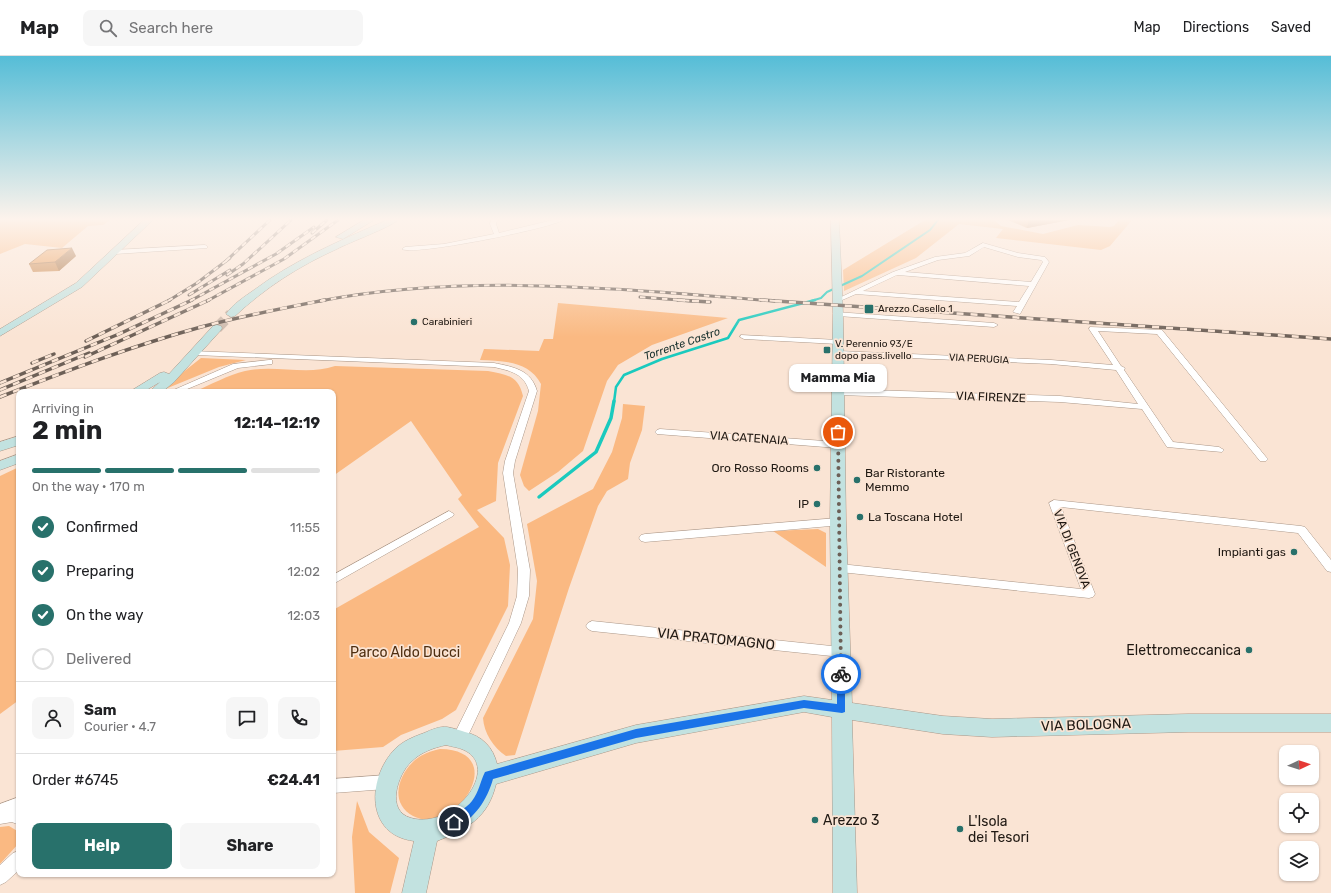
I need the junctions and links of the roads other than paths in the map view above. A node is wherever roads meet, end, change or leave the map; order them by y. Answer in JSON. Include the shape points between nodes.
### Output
{"nodes":[{"id":1,"x":107,"y":259,"type":"edge"},
{"id":2,"x":311,"y":259,"type":"edge"},
{"id":3,"x":836,"y":259,"type":"edge"},
{"id":4,"x":934,"y":259,"type":"edge"},
{"id":5,"x":1044,"y":259,"type":"edge"},
{"id":6,"x":895,"y":273,"type":"junction"},
{"id":7,"x":1033,"y":284,"type":"junction"},
{"id":8,"x":854,"y":292,"type":"junction"},
{"id":9,"x":1021,"y":304,"type":"junction"},
{"id":10,"x":838,"y":307,"type":"junction"},
{"id":11,"x":1017,"y":312,"type":"dead end"},
{"id":12,"x":231,"y":314,"type":"tunnel mouth"},
{"id":13,"x":994,"y":325,"type":"dead end"},
{"id":14,"x":217,"y":328,"type":"tunnel mouth"},
{"id":15,"x":0,"y":333,"type":"edge"},
{"id":16,"x":744,"y":337,"type":"dead end"},
{"id":17,"x":206,"y":341,"type":"junction"},
{"id":18,"x":838,"y":347,"type":"junction"},
{"id":19,"x":195,"y":353,"type":"junction"},
{"id":20,"x":226,"y":354,"type":"junction"},
{"id":21,"x":309,"y":358,"type":"junction"},
{"id":22,"x":186,"y":361,"type":"junction"},
{"id":23,"x":1120,"y":368,"type":"junction"},
{"id":24,"x":140,"y":389,"type":"edge"},
{"id":25,"x":159,"y":389,"type":"edge"},
{"id":26,"x":180,"y":389,"type":"edge"},
{"id":27,"x":838,"y":392,"type":"junction"},
{"id":28,"x":1144,"y":407,"type":"junction"},
{"id":29,"x":660,"y":432,"type":"dead end"},
{"id":30,"x":16,"y":441,"type":"edge"},
{"id":31,"x":838,"y":445,"type":"junction"},
{"id":32,"x":0,"y":447,"type":"edge"},
{"id":33,"x":1219,"y":450,"type":"dead end"},
{"id":34,"x":16,"y":459,"type":"edge"},
{"id":35,"x":1262,"y":459,"type":"dead end"},
{"id":36,"x":0,"y":466,"type":"edge"},
{"id":37,"x":449,"y":514,"type":"dead end"},
{"id":38,"x":838,"y":522,"type":"junction"},
{"id":39,"x":645,"y":538,"type":"dead end"},
{"id":40,"x":840,"y":568,"type":"junction"},
{"id":41,"x":1331,"y":568,"type":"edge"},
{"id":42,"x":336,"y":578,"type":"edge"},
{"id":43,"x":592,"y":626,"type":"dead end"},
{"id":44,"x":841,"y":652,"type":"junction"},
{"id":45,"x":842,"y":709,"type":"junction"},
{"id":46,"x":1331,"y":723,"type":"edge"},
{"id":47,"x":460,"y":737,"type":"junction"},
{"id":48,"x":488,"y":776,"type":"junction"},
{"id":49,"x":386,"y":782,"type":"junction"},
{"id":50,"x":336,"y":786,"type":"edge"},
{"id":51,"x":16,"y":806,"type":"edge"},
{"id":52,"x":0,"y":812,"type":"edge"},
{"id":53,"x":0,"y":816,"type":"edge"},
{"id":54,"x":16,"y":816,"type":"edge"},
{"id":55,"x":428,"y":831,"type":"junction"},
{"id":56,"x":16,"y":862,"type":"edge"},
{"id":57,"x":0,"y":876,"type":"edge"},
{"id":58,"x":414,"y":893,"type":"edge"},
{"id":59,"x":845,"y":893,"type":"edge"}],
"edges":[{"from":1,"to":15,"type":"main road","via":[[79,285]]},
{"from":2,"to":12,"type":"main road","via":[[261,288]]},
{"from":3,"to":10,"type":"main road"},
{"from":4,"to":6,"type":"street"},
{"from":5,"to":7,"type":"street","via":[[1046,262]]},
{"from":6,"to":7,"type":"street"},
{"from":6,"to":8,"type":"street"},
{"from":7,"to":9,"type":"street"},
{"from":8,"to":9,"type":"street"},
{"from":8,"to":10,"type":"street"},
{"from":9,"to":11,"type":"street"},
{"from":10,"to":13,"type":"street"},
{"from":10,"to":18,"type":"main road"},
{"from":14,"to":17,"type":"main road"},
{"from":16,"to":18,"type":"street","name":"VIA PERUGIA"},
{"from":17,"to":19,"type":"main road"},
{"from":17,"to":20,"type":"street","via":[[213,351]]},
{"from":18,"to":23,"type":"street","name":"VIA PERUGIA"},
{"from":18,"to":27,"type":"main road"},
{"from":19,"to":20,"type":"street"},
{"from":19,"to":22,"type":"main road"},
{"from":20,"to":21,"type":"street"},
{"from":21,"to":26,"type":"street","via":[[236,366]]},
{"from":21,"to":47,"type":"street","via":[[494,365],[524,374],[531,382],[533,391],[508,473],[524,570],[523,596],[515,623]]},
{"from":22,"to":24,"type":"main road"},
{"from":22,"to":25,"type":"main road"},
{"from":23,"to":28,"type":"street"},
{"from":23,"to":35,"type":"street","via":[[1093,329],[1160,332]]},
{"from":27,"to":28,"type":"street","name":"VIA FIRENZE","via":[[1060,400]]},
{"from":27,"to":31,"type":"main road"},
{"from":28,"to":33,"type":"street","via":[[1170,445]]},
{"from":29,"to":31,"type":"street","name":"VIA CATENAIA"},
{"from":30,"to":32,"type":"main road"},
{"from":31,"to":38,"type":"main road"},
{"from":34,"to":36,"type":"main road"},
{"from":37,"to":42,"type":"street"},
{"from":38,"to":39,"type":"street"},
{"from":38,"to":40,"type":"main road"},
{"from":40,"to":41,"type":"street","name":"VIA DI GENOVA","via":[[1089,594],[1054,503],[1301,530]]},
{"from":40,"to":44,"type":"main road"},
{"from":43,"to":44,"type":"street","name":"VIA PRATOMAGNO"},
{"from":44,"to":45,"type":"main road"},
{"from":45,"to":46,"type":"main road","name":"VIA BOLOGNA","via":[[943,725],[992,728],[1159,723]]},
{"from":45,"to":48,"type":"main road","name":"VIA BOLOGNA","via":[[804,704],[636,734]]},
{"from":45,"to":59,"type":"main road"},
{"from":47,"to":48,"type":"main road","via":[[472,742],[482,751],[487,762]]},
{"from":47,"to":49,"type":"main road","via":[[431,739],[416,746],[403,756]]},
{"from":48,"to":55,"type":"main road","via":[[485,791],[475,806],[462,818],[446,827]]},
{"from":49,"to":50,"type":"street"},
{"from":49,"to":55,"type":"main road","via":[[384,798],[388,812],[397,823],[411,830]]},
{"from":51,"to":52,"type":"street"},
{"from":53,"to":54,"type":"street"},
{"from":55,"to":58,"type":"main road"},
{"from":56,"to":57,"type":"street"}]}
